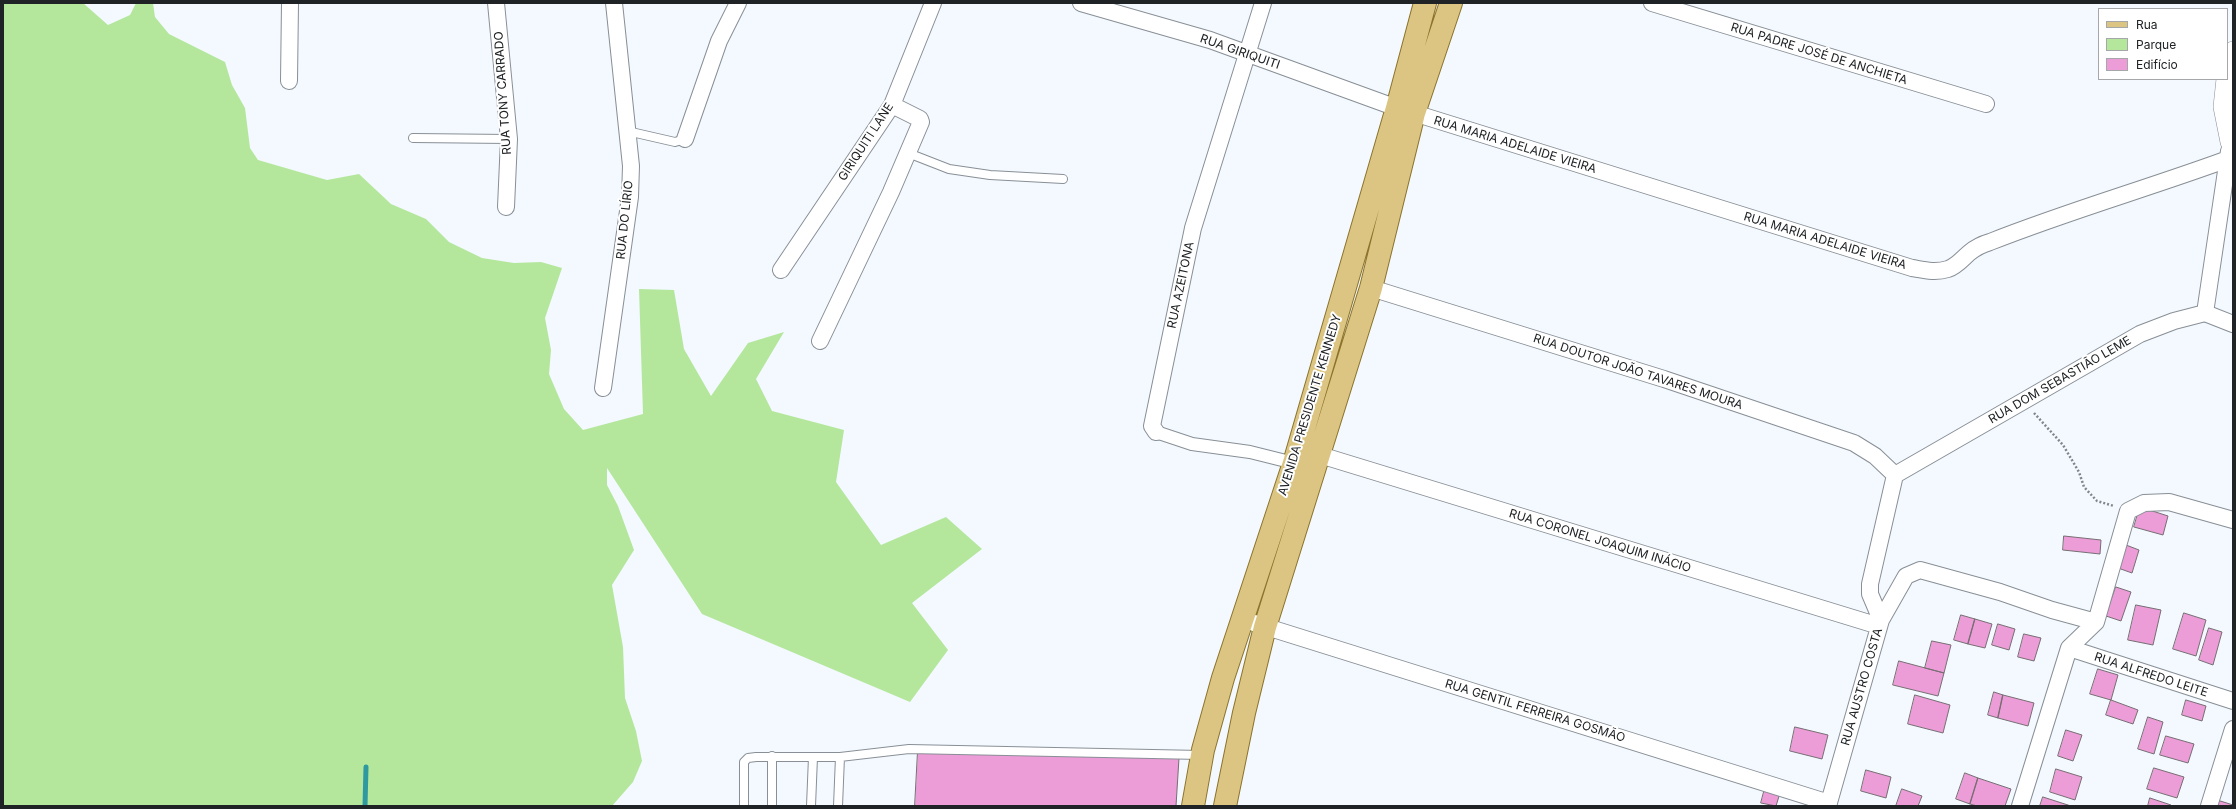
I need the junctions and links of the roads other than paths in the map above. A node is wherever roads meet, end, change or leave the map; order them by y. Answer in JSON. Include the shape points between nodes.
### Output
{"nodes":[{"id":1,"x":290,"y":3,"type":"edge"},
{"id":2,"x":496,"y":3,"type":"edge"},
{"id":3,"x":614,"y":3,"type":"edge"},
{"id":4,"x":738,"y":3,"type":"edge"},
{"id":5,"x":933,"y":3,"type":"edge"},
{"id":6,"x":1081,"y":3,"type":"edge"},
{"id":7,"x":1263,"y":3,"type":"edge"},
{"id":8,"x":1425,"y":3,"type":"edge"},
{"id":9,"x":1451,"y":3,"type":"edge"},
{"id":10,"x":1652,"y":3,"type":"edge"},
{"id":11,"x":1111,"y":8,"type":"edge"},
{"id":12,"x":2233,"y":51,"type":"edge"},
{"id":13,"x":1248,"y":54,"type":"junction"},
{"id":14,"x":2228,"y":74,"type":"edge"},
{"id":15,"x":2227,"y":80,"type":"edge"},
{"id":16,"x":289,"y":81,"type":"dead end"},
{"id":17,"x":1986,"y":104,"type":"dead end"},
{"id":18,"x":892,"y":105,"type":"junction"},
{"id":19,"x":1406,"y":111,"type":"junction"},
{"id":20,"x":627,"y":131,"type":"junction"},
{"id":21,"x":413,"y":138,"type":"dead end"},
{"id":22,"x":509,"y":139,"type":"junction"},
{"id":23,"x":684,"y":139,"type":"joint"},
{"id":24,"x":2230,"y":148,"type":"edge"},
{"id":25,"x":908,"y":153,"type":"junction"},
{"id":26,"x":1063,"y":179,"type":"dead end"},
{"id":27,"x":506,"y":207,"type":"dead end"},
{"id":28,"x":781,"y":270,"type":"dead end"},
{"id":29,"x":1371,"y":288,"type":"junction"},
{"id":30,"x":2205,"y":313,"type":"junction"},
{"id":31,"x":2233,"y":324,"type":"edge"},
{"id":32,"x":820,"y":341,"type":"dead end"},
{"id":33,"x":603,"y":388,"type":"dead end"},
{"id":34,"x":1156,"y":432,"type":"joint"},
{"id":35,"x":1320,"y":455,"type":"junction"},
{"id":36,"x":1294,"y":463,"type":"junction"},
{"id":37,"x":1895,"y":475,"type":"junction"},
{"id":38,"x":2233,"y":520,"type":"edge"},
{"id":39,"x":1242,"y":617,"type":"junction"},
{"id":40,"x":2096,"y":622,"type":"junction"},
{"id":41,"x":1880,"y":623,"type":"junction"},
{"id":42,"x":1265,"y":627,"type":"junction"},
{"id":43,"x":2069,"y":648,"type":"junction"},
{"id":44,"x":2233,"y":701,"type":"edge"},
{"id":45,"x":2233,"y":729,"type":"edge"},
{"id":46,"x":772,"y":756,"type":"junction"},
{"id":47,"x":1202,"y":756,"type":"junction"},
{"id":48,"x":812,"y":757,"type":"junction"},
{"id":49,"x":840,"y":757,"type":"junction"},
{"id":50,"x":1829,"y":805,"type":"edge"},
{"id":51,"x":744,"y":806,"type":"edge"},
{"id":52,"x":772,"y":806,"type":"edge"},
{"id":53,"x":811,"y":806,"type":"edge"},
{"id":54,"x":838,"y":806,"type":"edge"},
{"id":55,"x":1193,"y":806,"type":"edge"},
{"id":56,"x":1227,"y":806,"type":"edge"},
{"id":57,"x":2020,"y":806,"type":"edge"},
{"id":58,"x":2209,"y":806,"type":"edge"}],
"edges":[{"from":1,"to":16,"type":"street"},
{"from":2,"to":22,"type":"street","name":"RUA TONY CARRADO"},
{"from":3,"to":20,"type":"street","name":"RUA DO LÍRIO"},
{"from":4,"to":23,"type":"street","via":[[719,41]]},
{"from":5,"to":18,"type":"street","name":"GIRIQUITI LANE"},
{"from":6,"to":11,"type":"street","name":"RUA GIRIQUITI"},
{"from":7,"to":13,"type":"street","name":"RUA AZEITONA"},
{"from":8,"to":19,"type":"main road","name":"AVENIDA PRESIDENTE KENNEDY"},
{"from":9,"to":19,"type":"main road","name":"AVENIDA PRESIDENTE KENNEDY"},
{"from":10,"to":17,"type":"street","name":"RUA PADRE JOSÉ DE ANCHIETA"},
{"from":11,"to":13,"type":"street","name":"RUA GIRIQUITI"},
{"from":12,"to":14,"type":"street"},
{"from":13,"to":19,"type":"street","name":"RUA GIRIQUITI"},
{"from":13,"to":34,"type":"street","name":"RUA AZEITONA","via":[[1193,228],[1152,426]]},
{"from":15,"to":24,"type":"street","via":[[2223,107]]},
{"from":18,"to":25,"type":"street","via":[[920,119]]},
{"from":18,"to":28,"type":"street","name":"GIRIQUITI LANE"},
{"from":19,"to":24,"type":"street","name":"RUA MARIA ADELAIDE VIEIRA","via":[[1912,268],[1930,271],[1949,269],[1959,264],[1973,250],[1989,242],[2066,212],[2107,201]]},
{"from":19,"to":29,"type":"main road","name":"AVENIDA PRESIDENTE KENNEDY"},
{"from":19,"to":36,"type":"main road","name":"AVENIDA PRESIDENTE KENNEDY"},
{"from":20,"to":23,"type":"lane","via":[[675,142]]},
{"from":20,"to":33,"type":"street","name":"RUA DO LÍRIO","via":[[631,166],[630,197]]},
{"from":21,"to":22,"type":"lane"},
{"from":22,"to":27,"type":"street","name":"RUA TONY CARRADO"},
{"from":24,"to":30,"type":"street"},
{"from":25,"to":26,"type":"lane","via":[[949,169],[990,175]]},
{"from":25,"to":32,"type":"street"},
{"from":29,"to":35,"type":"main road","name":"AVENIDA PRESIDENTE KENNEDY"},
{"from":29,"to":37,"type":"street","name":"RUA DOUTOR JOÃO TAVARES MOURA","via":[[1664,379],[1854,443],[1874,456]]},
{"from":30,"to":31,"type":"street"},
{"from":30,"to":37,"type":"street","name":"RUA DOM SEBASTIÃO LEME","via":[[2140,334]]},
{"from":34,"to":36,"type":"street","name":"RUA AZEITONA","via":[[1192,444],[1250,452]]},
{"from":35,"to":41,"type":"street","name":"RUA CORONEL JOAQUIM INÁCIO"},
{"from":35,"to":42,"type":"main road","name":"AVENIDA PRESIDENTE KENNEDY"},
{"from":36,"to":39,"type":"main road","name":"AVENIDA PRESIDENTE KENNEDY"},
{"from":37,"to":41,"type":"street","name":"RUA AUSTRO COSTA","via":[[1870,584],[1870,594]]},
{"from":38,"to":40,"type":"street","via":[[2169,502],[2144,503],[2128,511]]},
{"from":39,"to":42,"type":"street","name":"RUA GENTIL FERREIRA GOSMÃO"},
{"from":39,"to":47,"type":"main road","name":"AVENIDA PRESIDENTE KENNEDY"},
{"from":40,"to":41,"type":"street","via":[[1920,570],[1906,576]]},
{"from":40,"to":43,"type":"street"},
{"from":41,"to":50,"type":"street","name":"RUA AUSTRO COSTA"},
{"from":42,"to":50,"type":"street","name":"RUA GENTIL FERREIRA GOSMÃO"},
{"from":42,"to":56,"type":"main road","name":"AVENIDA PRESIDENTE KENNEDY","via":[[1244,714]]},
{"from":43,"to":44,"type":"street","name":"RUA ALFREDO LEITE"},
{"from":43,"to":57,"type":"street"},
{"from":45,"to":58,"type":"street"},
{"from":46,"to":48,"type":"lane"},
{"from":46,"to":51,"type":"lane","via":[[748,758],[744,762]]},
{"from":46,"to":52,"type":"lane"},
{"from":47,"to":49,"type":"lane","via":[[910,749]]},
{"from":47,"to":55,"type":"main road","name":"AVENIDA PRESIDENTE KENNEDY"},
{"from":48,"to":49,"type":"lane"},
{"from":48,"to":53,"type":"lane"},
{"from":49,"to":54,"type":"lane"}]}
